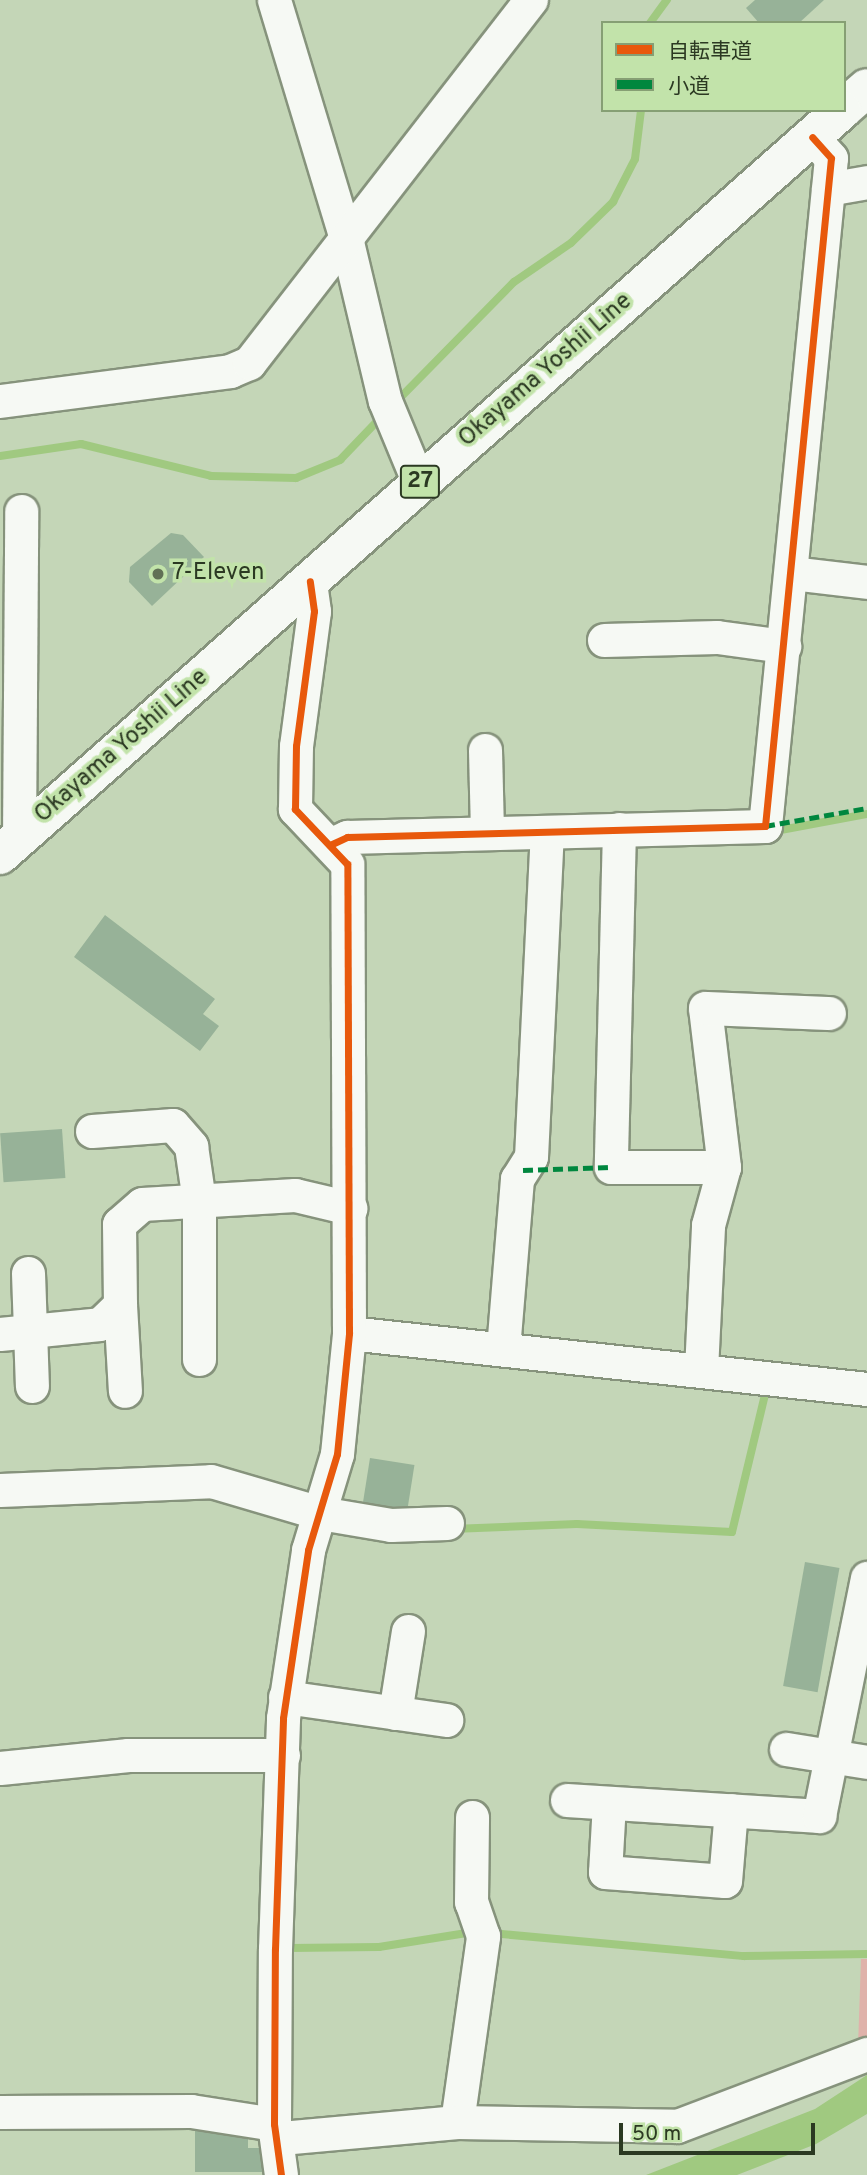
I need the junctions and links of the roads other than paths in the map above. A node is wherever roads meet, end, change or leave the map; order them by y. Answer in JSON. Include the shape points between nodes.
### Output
{"nodes":[{"id":1,"x":274,"y":0,"type":"edge"},
{"id":2,"x":531,"y":0,"type":"edge"},
{"id":3,"x":867,"y":88,"type":"edge"},
{"id":4,"x":846,"y":106,"type":"edge"},
{"id":5,"x":840,"y":112,"type":"edge"},
{"id":6,"x":811,"y":137,"type":"junction"},
{"id":7,"x":867,"y":182,"type":"edge"},
{"id":8,"x":828,"y":189,"type":"junction"},
{"id":9,"x":347,"y":242,"type":"junction"},
{"id":10,"x":0,"y":401,"type":"edge"},
{"id":11,"x":419,"y":484,"type":"junction"},
{"id":12,"x":21,"y":511,"type":"dead end"},
{"id":13,"x":792,"y":573,"type":"junction"},
{"id":14,"x":310,"y":582,"type":"junction"},
{"id":15,"x":867,"y":582,"type":"edge"},
{"id":16,"x":604,"y":640,"type":"dead end"},
{"id":17,"x":784,"y":646,"type":"junction"},
{"id":18,"x":485,"y":750,"type":"dead end"},
{"id":19,"x":487,"y":833,"type":"junction"},
{"id":20,"x":618,"y":836,"type":"junction"},
{"id":21,"x":547,"y":838,"type":"junction"},
{"id":22,"x":332,"y":844,"type":"junction"},
{"id":23,"x":9,"y":846,"type":"edge"},
{"id":24,"x":829,"y":1013,"type":"dead end"},
{"id":25,"x":92,"y":1131,"type":"dead end"},
{"id":26,"x":724,"y":1167,"type":"junction"},
{"id":27,"x":199,"y":1201,"type":"junction"},
{"id":28,"x":350,"y":1208,"type":"junction"},
{"id":29,"x":28,"y":1273,"type":"dead end"},
{"id":30,"x":120,"y":1305,"type":"junction"},
{"id":31,"x":15,"y":1333,"type":"edge"},
{"id":32,"x":349,"y":1334,"type":"junction"},
{"id":33,"x":503,"y":1349,"type":"junction"},
{"id":34,"x":199,"y":1359,"type":"dead end"},
{"id":35,"x":701,"y":1370,"type":"junction"},
{"id":36,"x":32,"y":1386,"type":"dead end"},
{"id":37,"x":867,"y":1389,"type":"edge"},
{"id":38,"x":125,"y":1391,"type":"dead end"},
{"id":39,"x":0,"y":1490,"type":"edge"},
{"id":40,"x":320,"y":1513,"type":"junction"},
{"id":41,"x":447,"y":1523,"type":"dead end"},
{"id":42,"x":867,"y":1578,"type":"edge"},
{"id":43,"x":408,"y":1631,"type":"dead end"},
{"id":44,"x":285,"y":1697,"type":"junction"},
{"id":45,"x":395,"y":1713,"type":"junction"},
{"id":46,"x":446,"y":1720,"type":"dead end"},
{"id":47,"x":786,"y":1749,"type":"dead end"},
{"id":48,"x":283,"y":1755,"type":"junction"},
{"id":49,"x":832,"y":1755,"type":"junction"},
{"id":50,"x":867,"y":1762,"type":"edge"},
{"id":51,"x":0,"y":1768,"type":"edge"},
{"id":52,"x":567,"y":1800,"type":"dead end"},
{"id":53,"x":609,"y":1803,"type":"junction"},
{"id":54,"x":731,"y":1810,"type":"junction"},
{"id":55,"x":472,"y":1818,"type":"dead end"},
{"id":56,"x":867,"y":2054,"type":"edge"},
{"id":57,"x":0,"y":2112,"type":"edge"},
{"id":58,"x":457,"y":2122,"type":"junction"},
{"id":59,"x":278,"y":2131,"type":"junction"},
{"id":60,"x":281,"y":2175,"type":"edge"}],
"edges":[{"from":1,"to":9,"type":"street"},
{"from":2,"to":9,"type":"street"},
{"from":3,"to":4,"type":"main road","name":"Okayama Yoshii Line","number":"27"},
{"from":5,"to":6,"type":"main road","name":"Okayama Yoshii Line","number":"27"},
{"from":6,"to":8,"type":"street","via":[[831,158]]},
{"from":6,"to":11,"type":"main road","name":"Okayama Yoshii Line","number":"27"},
{"from":7,"to":8,"type":"street"},
{"from":8,"to":13,"type":"street"},
{"from":9,"to":10,"type":"street","via":[[249,363]]},
{"from":9,"to":11,"type":"street","via":[[389,410]]},
{"from":11,"to":14,"type":"main road","name":"Okayama Yoshii Line","number":"27"},
{"from":12,"to":23,"type":"street"},
{"from":13,"to":15,"type":"street"},
{"from":13,"to":17,"type":"street"},
{"from":14,"to":22,"type":"street","via":[[314,611],[298,723],[295,809]]},
{"from":14,"to":23,"type":"main road","name":"Okayama Yoshii Line","number":"27"},
{"from":16,"to":17,"type":"street","via":[[717,637]]},
{"from":17,"to":20,"type":"street","via":[[765,826]]},
{"from":18,"to":19,"type":"street"},
{"from":19,"to":21,"type":"street"},
{"from":19,"to":22,"type":"street","via":[[347,837]]},
{"from":20,"to":21,"type":"street"},
{"from":20,"to":26,"type":"street","via":[[611,1167]]},
{"from":21,"to":33,"type":"street","via":[[531,1157],[517,1180]]},
{"from":22,"to":28,"type":"street","via":[[347,864]]},
{"from":24,"to":26,"type":"street","via":[[705,1008]]},
{"from":25,"to":27,"type":"street","via":[[173,1125],[191,1146]]},
{"from":26,"to":35,"type":"street","via":[[708,1225]]},
{"from":27,"to":28,"type":"street","via":[[295,1195]]},
{"from":27,"to":30,"type":"street","via":[[142,1204],[119,1224]]},
{"from":27,"to":34,"type":"street"},
{"from":28,"to":32,"type":"street"},
{"from":29,"to":31,"type":"street"},
{"from":30,"to":31,"type":"street","via":[[100,1324]]},
{"from":30,"to":38,"type":"street"},
{"from":31,"to":36,"type":"street"},
{"from":32,"to":33,"type":"street"},
{"from":32,"to":40,"type":"street","via":[[337,1454]]},
{"from":33,"to":35,"type":"street"},
{"from":35,"to":37,"type":"street"},
{"from":39,"to":40,"type":"street","via":[[211,1481]]},
{"from":40,"to":41,"type":"street","via":[[391,1525]]},
{"from":40,"to":44,"type":"street"},
{"from":42,"to":49,"type":"street"},
{"from":43,"to":45,"type":"street"},
{"from":44,"to":45,"type":"street"},
{"from":44,"to":48,"type":"street"},
{"from":45,"to":46,"type":"street"},
{"from":47,"to":49,"type":"street"},
{"from":48,"to":51,"type":"street","via":[[128,1755]]},
{"from":48,"to":59,"type":"street"},
{"from":49,"to":50,"type":"street"},
{"from":49,"to":54,"type":"street","via":[[819,1816]]},
{"from":52,"to":53,"type":"street"},
{"from":53,"to":54,"type":"street"},
{"from":53,"to":54,"type":"street","via":[[605,1872],[724,1881]]},
{"from":55,"to":58,"type":"street","via":[[471,1902],[483,1931]]},
{"from":56,"to":58,"type":"street","via":[[677,2126]]},
{"from":57,"to":59,"type":"street","via":[[191,2111]]},
{"from":58,"to":59,"type":"street"},
{"from":59,"to":60,"type":"street"}]}
